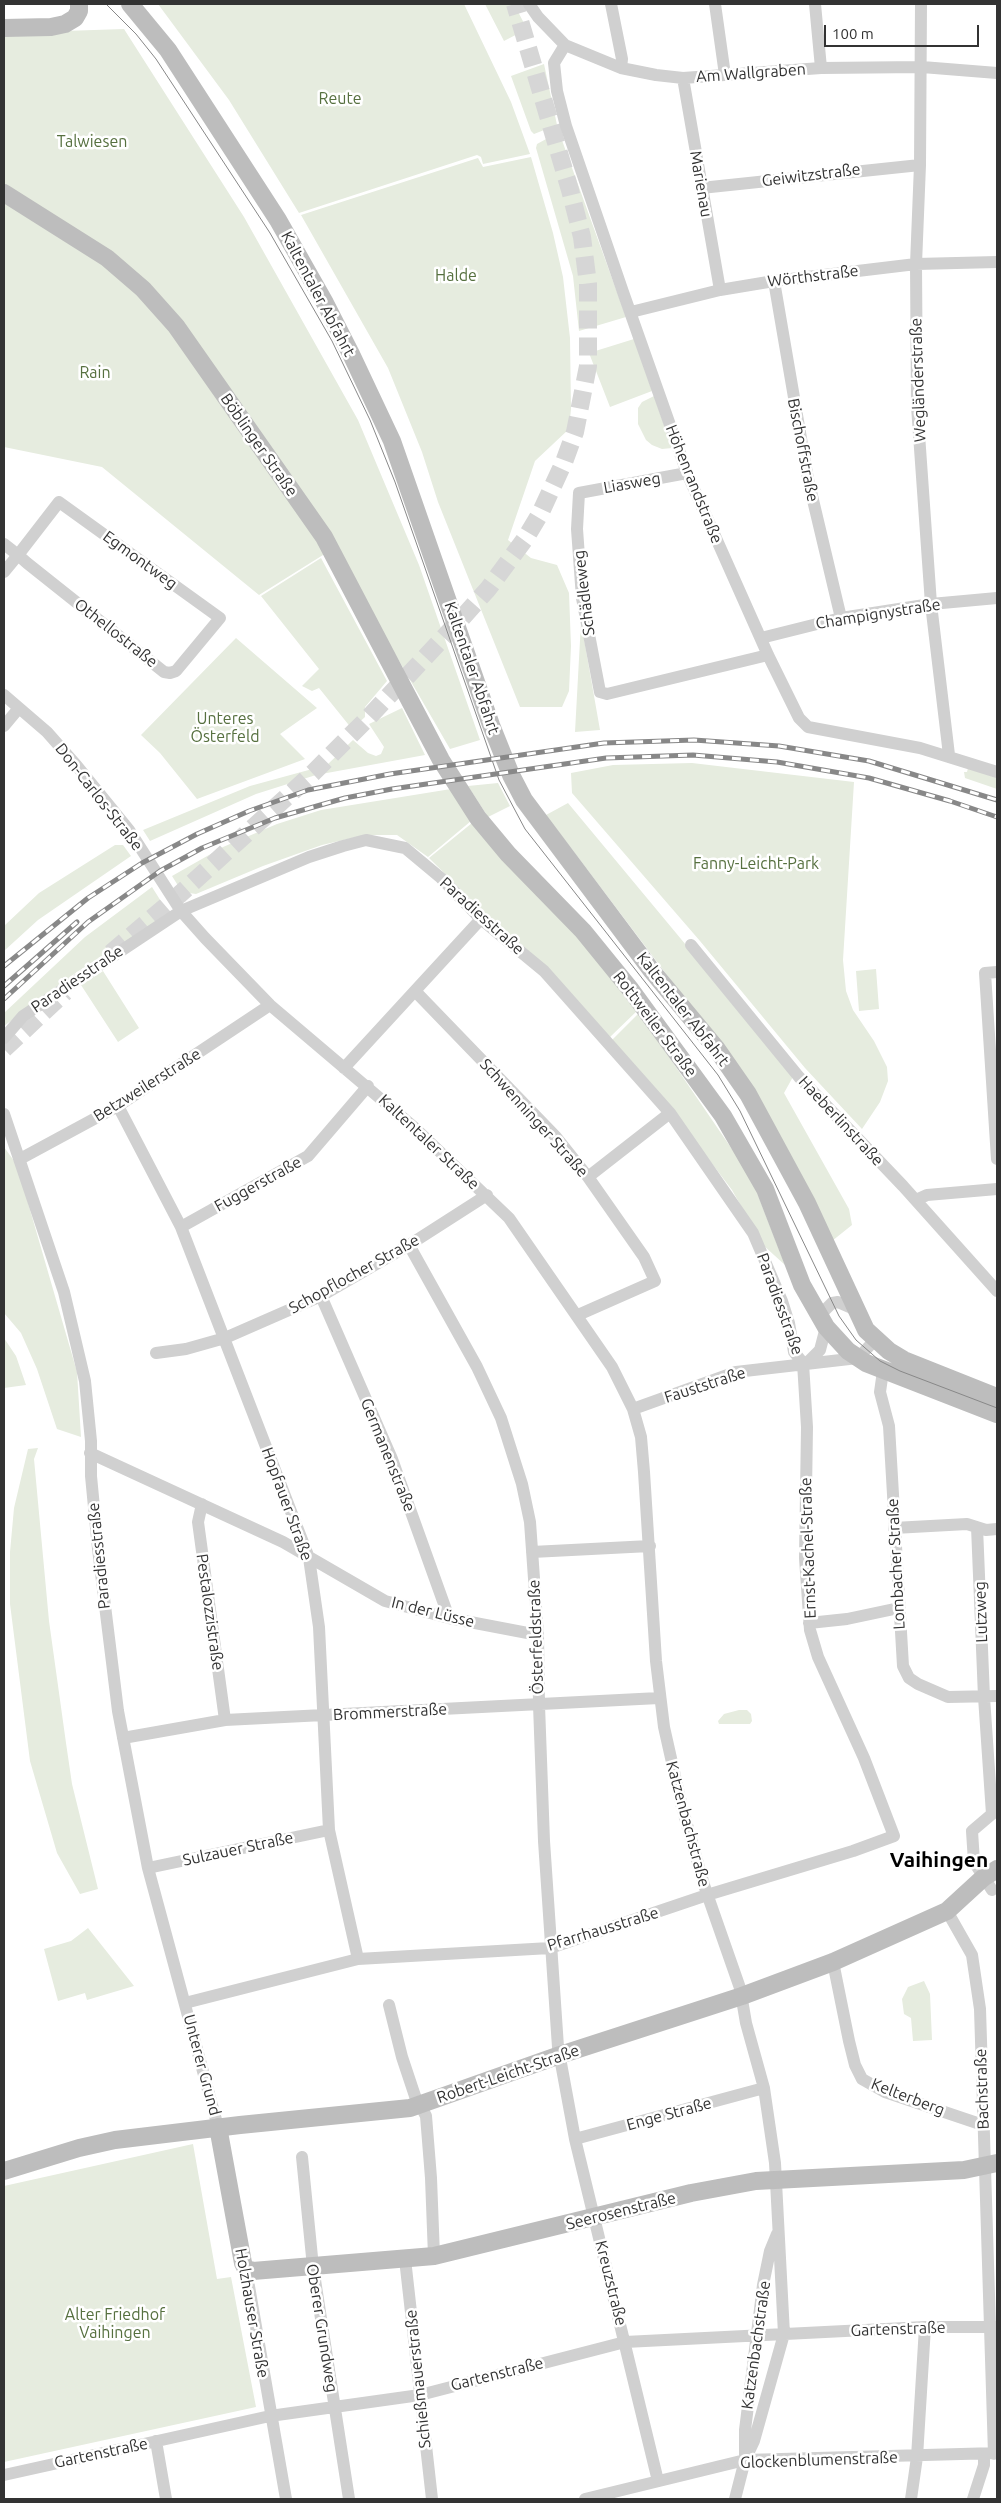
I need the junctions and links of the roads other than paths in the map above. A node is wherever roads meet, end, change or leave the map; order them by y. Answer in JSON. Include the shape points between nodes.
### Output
{"nodes":[{"id":1,"x":79,"y":4,"type":"edge"},
{"id":2,"x":130,"y":4,"type":"edge"},
{"id":3,"x":529,"y":4,"type":"edge"},
{"id":4,"x":611,"y":4,"type":"edge"},
{"id":5,"x":715,"y":4,"type":"edge"},
{"id":6,"x":815,"y":4,"type":"edge"},
{"id":7,"x":921,"y":4,"type":"edge"},
{"id":8,"x":4,"y":28,"type":"edge"},
{"id":9,"x":565,"y":45,"type":"junction"},
{"id":10,"x":922,"y":67,"type":"junction"},
{"id":11,"x":621,"y":68,"type":"junction"},
{"id":12,"x":821,"y":68,"type":"junction"},
{"id":13,"x":997,"y":73,"type":"edge"},
{"id":14,"x":725,"y":75,"type":"junction"},
{"id":15,"x":682,"y":78,"type":"junction"},
{"id":16,"x":920,"y":165,"type":"junction"},
{"id":17,"x":701,"y":188,"type":"junction"},
{"id":18,"x":4,"y":193,"type":"edge"},
{"id":19,"x":997,"y":262,"type":"edge"},
{"id":20,"x":916,"y":264,"type":"junction"},
{"id":21,"x":774,"y":281,"type":"junction"},
{"id":22,"x":720,"y":290,"type":"junction"},
{"id":23,"x":631,"y":312,"type":"junction"},
{"id":24,"x":687,"y":474,"type":"junction"},
{"id":25,"x":578,"y":493,"type":"joint"},
{"id":26,"x":4,"y":544,"type":"edge"},
{"id":27,"x":18,"y":555,"type":"junction"},
{"id":28,"x":4,"y":572,"type":"edge"},
{"id":29,"x":997,"y":598,"type":"edge"},
{"id":30,"x":931,"y":604,"type":"junction"},
{"id":31,"x":220,"y":618,"type":"joint"},
{"id":32,"x":841,"y":618,"type":"junction"},
{"id":33,"x":761,"y":638,"type":"junction"},
{"id":34,"x":768,"y":655,"type":"junction"},
{"id":35,"x":4,"y":695,"type":"edge"},
{"id":36,"x":19,"y":708,"type":"junction"},
{"id":37,"x":4,"y":726,"type":"edge"},
{"id":38,"x":948,"y":756,"type":"junction"},
{"id":39,"x":441,"y":760,"type":"joint"},
{"id":40,"x":997,"y":772,"type":"edge"},
{"id":41,"x":181,"y":911,"type":"junction"},
{"id":42,"x":481,"y":919,"type":"junction"},
{"id":43,"x":691,"y":945,"type":"dead end"},
{"id":44,"x":991,"y":972,"type":"edge"},
{"id":45,"x":415,"y":991,"type":"junction"},
{"id":46,"x":270,"y":1005,"type":"junction"},
{"id":47,"x":4,"y":1038,"type":"edge"},
{"id":48,"x":344,"y":1068,"type":"junction"},
{"id":49,"x":368,"y":1086,"type":"junction"},
{"id":50,"x":118,"y":1106,"type":"junction"},
{"id":51,"x":670,"y":1113,"type":"junction"},
{"id":52,"x":4,"y":1114,"type":"edge"},
{"id":53,"x":20,"y":1159,"type":"junction"},
{"id":54,"x":997,"y":1159,"type":"edge"},
{"id":55,"x":588,"y":1177,"type":"junction"},
{"id":56,"x":997,"y":1190,"type":"edge"},
{"id":57,"x":487,"y":1195,"type":"junction"},
{"id":58,"x":916,"y":1200,"type":"junction"},
{"id":59,"x":181,"y":1227,"type":"junction"},
{"id":60,"x":409,"y":1245,"type":"junction"},
{"id":61,"x":997,"y":1291,"type":"edge"},
{"id":62,"x":321,"y":1296,"type":"junction"},
{"id":63,"x":854,"y":1308,"type":"junction"},
{"id":64,"x":578,"y":1315,"type":"junction"},
{"id":65,"x":824,"y":1324,"type":"junction"},
{"id":66,"x":225,"y":1338,"type":"junction"},
{"id":67,"x":875,"y":1340,"type":"junction"},
{"id":68,"x":156,"y":1352,"type":"dead end"},
{"id":69,"x":858,"y":1358,"type":"junction"},
{"id":70,"x":805,"y":1363,"type":"junction"},
{"id":71,"x":883,"y":1371,"type":"junction"},
{"id":72,"x":997,"y":1397,"type":"edge"},
{"id":73,"x":633,"y":1409,"type":"junction"},
{"id":74,"x":997,"y":1414,"type":"edge"},
{"id":75,"x":90,"y":1453,"type":"junction"},
{"id":76,"x":202,"y":1504,"type":"junction"},
{"id":77,"x":296,"y":1526,"type":"junction"},
{"id":78,"x":977,"y":1527,"type":"junction"},
{"id":79,"x":894,"y":1528,"type":"junction"},
{"id":80,"x":997,"y":1529,"type":"edge"},
{"id":81,"x":283,"y":1542,"type":"junction"},
{"id":82,"x":650,"y":1546,"type":"junction"},
{"id":83,"x":532,"y":1552,"type":"junction"},
{"id":84,"x":309,"y":1558,"type":"junction"},
{"id":85,"x":899,"y":1608,"type":"junction"},
{"id":86,"x":449,"y":1618,"type":"junction"},
{"id":87,"x":809,"y":1623,"type":"junction"},
{"id":88,"x":538,"y":1635,"type":"junction"},
{"id":89,"x":997,"y":1696,"type":"edge"},
{"id":90,"x":984,"y":1697,"type":"junction"},
{"id":91,"x":659,"y":1698,"type":"junction"},
{"id":92,"x":538,"y":1705,"type":"junction"},
{"id":93,"x":325,"y":1715,"type":"junction"},
{"id":94,"x":225,"y":1720,"type":"junction"},
{"id":95,"x":123,"y":1738,"type":"junction"},
{"id":96,"x":994,"y":1813,"type":"edge"},
{"id":97,"x":329,"y":1830,"type":"junction"},
{"id":98,"x":894,"y":1836,"type":"joint"},
{"id":99,"x":148,"y":1868,"type":"junction"},
{"id":100,"x":991,"y":1879,"type":"edge"},
{"id":101,"x":707,"y":1895,"type":"junction"},
{"id":102,"x":947,"y":1911,"type":"junction"},
{"id":103,"x":550,"y":1948,"type":"junction"},
{"id":104,"x":358,"y":1958,"type":"junction"},
{"id":105,"x":833,"y":1962,"type":"junction"},
{"id":106,"x":742,"y":1996,"type":"junction"},
{"id":107,"x":186,"y":2003,"type":"junction"},
{"id":108,"x":389,"y":2004,"type":"dead end"},
{"id":109,"x":560,"y":2055,"type":"junction"},
{"id":110,"x":764,"y":2088,"type":"junction"},
{"id":111,"x":420,"y":2104,"type":"junction"},
{"id":112,"x":983,"y":2125,"type":"junction"},
{"id":113,"x":218,"y":2127,"type":"junction"},
{"id":114,"x":575,"y":2139,"type":"junction"},
{"id":115,"x":302,"y":2157,"type":"dead end"},
{"id":116,"x":991,"y":2165,"type":"edge"},
{"id":117,"x":4,"y":2171,"type":"edge"},
{"id":118,"x":776,"y":2179,"type":"junction"},
{"id":119,"x":595,"y":2217,"type":"junction"},
{"id":120,"x":778,"y":2232,"type":"junction"},
{"id":121,"x":434,"y":2256,"type":"junction"},
{"id":122,"x":405,"y":2259,"type":"junction"},
{"id":123,"x":313,"y":2267,"type":"junction"},
{"id":124,"x":246,"y":2269,"type":"junction"},
{"id":125,"x":925,"y":2327,"type":"junction"},
{"id":126,"x":994,"y":2327,"type":"edge"},
{"id":127,"x":784,"y":2334,"type":"junction"},
{"id":128,"x":757,"y":2335,"type":"junction"},
{"id":129,"x":625,"y":2342,"type":"junction"},
{"id":130,"x":420,"y":2395,"type":"junction"},
{"id":131,"x":334,"y":2406,"type":"junction"},
{"id":132,"x":270,"y":2416,"type":"junction"},
{"id":133,"x":156,"y":2441,"type":"junction"},
{"id":134,"x":992,"y":2454,"type":"edge"},
{"id":135,"x":917,"y":2457,"type":"junction"},
{"id":136,"x":745,"y":2460,"type":"junction"},
{"id":137,"x":4,"y":2475,"type":"edge"},
{"id":138,"x":658,"y":2481,"type":"junction"},
{"id":139,"x":166,"y":2499,"type":"edge"},
{"id":140,"x":286,"y":2499,"type":"edge"},
{"id":141,"x":349,"y":2499,"type":"edge"},
{"id":142,"x":432,"y":2499,"type":"edge"},
{"id":143,"x":585,"y":2499,"type":"edge"},
{"id":144,"x":735,"y":2499,"type":"edge"},
{"id":145,"x":911,"y":2499,"type":"edge"},
{"id":146,"x":973,"y":2499,"type":"edge"}],
"edges":[{"from":1,"to":8,"type":"main road","via":[[75,18],[65,24]]},
{"from":2,"to":63,"type":"main road","name":"Kaltentaler Abfahrt","via":[[168,50],[278,220],[351,354],[392,441],[491,725],[524,800],[748,1094],[807,1203]]},
{"from":3,"to":9,"type":"street","name":"Am Wallgraben"},
{"from":4,"to":11,"type":"street"},
{"from":5,"to":14,"type":"street"},
{"from":6,"to":12,"type":"street"},
{"from":7,"to":10,"type":"street","name":"Wegländerstraße"},
{"from":9,"to":11,"type":"street","name":"Am Wallgraben"},
{"from":9,"to":23,"type":"street","name":"Höhenrandstraße","via":[[554,63],[557,91],[566,126]]},
{"from":10,"to":12,"type":"street","name":"Am Wallgraben"},
{"from":10,"to":13,"type":"street","name":"Am Wallgraben"},
{"from":10,"to":16,"type":"street","name":"Wegländerstraße"},
{"from":11,"to":15,"type":"street","name":"Am Wallgraben"},
{"from":12,"to":14,"type":"street","name":"Am Wallgraben"},
{"from":14,"to":15,"type":"street","name":"Am Wallgraben"},
{"from":15,"to":17,"type":"street","name":"Marienau"},
{"from":16,"to":17,"type":"street","name":"Geiwitzstraße"},
{"from":16,"to":20,"type":"street","name":"Wegländerstraße"},
{"from":17,"to":22,"type":"street","name":"Marienau"},
{"from":18,"to":39,"type":"main road","name":"Böblinger Straße","via":[[107,258],[143,289],[176,326],[324,537]]},
{"from":19,"to":20,"type":"street","name":"Wörthstraße"},
{"from":20,"to":21,"type":"street","name":"Wörthstraße"},
{"from":20,"to":30,"type":"street","name":"Wegländerstraße","via":[[917,406]]},
{"from":21,"to":22,"type":"street","name":"Wörthstraße"},
{"from":21,"to":32,"type":"street","name":"Bischoffstraße","via":[[808,479]]},
{"from":22,"to":23,"type":"street","name":"Wörthstraße"},
{"from":23,"to":24,"type":"street","name":"Höhenrandstraße"},
{"from":24,"to":25,"type":"street","name":"Liasweg"},
{"from":24,"to":33,"type":"street","name":"Höhenrandstraße"},
{"from":25,"to":34,"type":"street","name":"Schädleweg","via":[[582,598],[600,692],[607,694]]},
{"from":26,"to":27,"type":"street","name":"Othellostraße"},
{"from":27,"to":28,"type":"street"},
{"from":27,"to":31,"type":"street","name":"Egmontweg","via":[[59,502]]},
{"from":27,"to":31,"type":"street","name":"Othellostraße","via":[[164,672],[176,671]]},
{"from":29,"to":30,"type":"street","name":"Champignystraße"},
{"from":30,"to":32,"type":"street","name":"Champignystraße"},
{"from":30,"to":38,"type":"street","name":"Wegländerstraße"},
{"from":32,"to":33,"type":"street","name":"Champignystraße"},
{"from":33,"to":34,"type":"street","name":"Höhenrandstraße"},
{"from":34,"to":38,"type":"street","name":"Höhenrandstraße","via":[[799,718],[808,727]]},
{"from":35,"to":36,"type":"street","name":"Don-Carlos-Straße"},
{"from":36,"to":37,"type":"street"},
{"from":36,"to":41,"type":"street","name":"Don-Carlos-Straße","via":[[47,732],[77,766],[134,838]]},
{"from":38,"to":40,"type":"street","name":"Höhenrandstraße"},
{"from":39,"to":65,"type":"main road","name":"Rottweiler Straße","via":[[488,831],[571,918],[631,990],[723,1116],[765,1189],[802,1285]]},
{"from":41,"to":42,"type":"street","name":"Paradiesstraße","via":[[309,858],[366,840],[405,848],[441,878]]},
{"from":41,"to":46,"type":"street","name":"Kaltentaler Straße"},
{"from":41,"to":47,"type":"street","name":"Paradiesstraße","via":[[23,1016]]},
{"from":42,"to":45,"type":"street"},
{"from":42,"to":51,"type":"street","name":"Paradiesstraße","via":[[544,971]]},
{"from":43,"to":58,"type":"street","name":"Haeberlinstraße","via":[[799,1077]]},
{"from":44,"to":54,"type":"street"},
{"from":45,"to":48,"type":"street"},
{"from":45,"to":55,"type":"street","name":"Schwenninger Straße","via":[[556,1137]]},
{"from":46,"to":48,"type":"street","name":"Kaltentaler Straße"},
{"from":46,"to":50,"type":"street","name":"Betzweilerstraße"},
{"from":48,"to":49,"type":"street","name":"Kaltentaler Straße"},
{"from":49,"to":57,"type":"street","name":"Kaltentaler Straße"},
{"from":49,"to":59,"type":"street","name":"Fuggerstraße","via":[[308,1156]]},
{"from":50,"to":53,"type":"street","name":"Betzweilerstraße"},
{"from":50,"to":59,"type":"street","name":"Hopfauer Straße"},
{"from":51,"to":55,"type":"street"},
{"from":51,"to":70,"type":"street","name":"Paradiesstraße","via":[[753,1233],[782,1301],[794,1352]]},
{"from":52,"to":53,"type":"street","name":"Paradiesstraße"},
{"from":53,"to":75,"type":"street","name":"Paradiesstraße","via":[[75,1334],[85,1380]]},
{"from":55,"to":64,"type":"street","name":"Schwenninger Straße","via":[[644,1257],[655,1281]]},
{"from":56,"to":58,"type":"street","via":[[927,1195]]},
{"from":57,"to":60,"type":"street","name":"Schopflocher Straße"},
{"from":57,"to":64,"type":"street","name":"Kaltentaler Straße","via":[[510,1218]]},
{"from":58,"to":61,"type":"street","name":"Haeberlinstraße"},
{"from":59,"to":66,"type":"street","name":"Hopfauer Straße"},
{"from":60,"to":62,"type":"street","name":"Schopflocher Straße"},
{"from":60,"to":83,"type":"street","name":"Österfeldstraße","via":[[477,1367],[501,1418],[522,1484]]},
{"from":62,"to":66,"type":"street","name":"Schopflocher Straße"},
{"from":62,"to":86,"type":"street","name":"Germanenstraße","via":[[392,1459]]},
{"from":63,"to":65,"type":"street","via":[[832,1302],[824,1311]]},
{"from":63,"to":67,"type":"main road"},
{"from":64,"to":73,"type":"street","name":"Kaltentaler Straße","via":[[612,1367]]},
{"from":65,"to":69,"type":"main road","name":"Rottweiler Straße","via":[[840,1344]]},
{"from":65,"to":70,"type":"street","via":[[820,1350]]},
{"from":66,"to":68,"type":"street","name":"Schopflocher Straße","via":[[186,1349]]},
{"from":66,"to":77,"type":"street","name":"Hopfauer Straße"},
{"from":67,"to":69,"type":"street"},
{"from":67,"to":72,"type":"main road","via":[[904,1360]]},
{"from":69,"to":70,"type":"street","name":"Fauststraße"},
{"from":69,"to":71,"type":"main road","name":"Rottweiler Straße"},
{"from":70,"to":73,"type":"street","name":"Fauststraße","via":[[736,1372]]},
{"from":70,"to":87,"type":"street","name":"Ernst-Kachel-Straße","via":[[804,1526]]},
{"from":71,"to":74,"type":"main road","name":"Rottweiler Straße"},
{"from":71,"to":79,"type":"street","name":"Lombacher Straße","via":[[880,1392],[889,1426]]},
{"from":73,"to":82,"type":"street","name":"Katzenbachstraße","via":[[640,1436]]},
{"from":75,"to":76,"type":"street","name":"In der Lüsse"},
{"from":75,"to":95,"type":"street","name":"Paradiesstraße","via":[[102,1591]]},
{"from":76,"to":81,"type":"street","name":"In der Lüsse"},
{"from":76,"to":94,"type":"street","name":"Pestalozzistraße","via":[[198,1522]]},
{"from":77,"to":81,"type":"street"},
{"from":77,"to":84,"type":"street","name":"Hopfauer Straße"},
{"from":78,"to":79,"type":"street","via":[[967,1524]]},
{"from":78,"to":80,"type":"street"},
{"from":78,"to":90,"type":"street","name":"Lutzweg"},
{"from":79,"to":85,"type":"street","name":"Lombacher Straße"},
{"from":81,"to":84,"type":"street","name":"In der Lüsse"},
{"from":82,"to":83,"type":"street"},
{"from":82,"to":91,"type":"street","name":"Katzenbachstraße"},
{"from":83,"to":88,"type":"street","name":"Österfeldstraße"},
{"from":84,"to":86,"type":"street","name":"In der Lüsse","via":[[385,1601]]},
{"from":84,"to":93,"type":"street","name":"Hopfauer Straße","via":[[319,1627]]},
{"from":85,"to":87,"type":"street"},
{"from":85,"to":90,"type":"street","name":"Lombacher Straße","via":[[901,1654],[909,1678],[948,1697]]},
{"from":86,"to":88,"type":"street","name":"In der Lüsse"},
{"from":87,"to":98,"type":"street","name":"Ernst-Kachel-Straße","via":[[818,1657],[880,1794]]},
{"from":88,"to":92,"type":"street","name":"Österfeldstraße"},
{"from":89,"to":90,"type":"street","name":"Lombacher Straße"},
{"from":90,"to":96,"type":"street","name":"Lutzweg"},
{"from":91,"to":92,"type":"street","name":"Brommerstraße"},
{"from":91,"to":101,"type":"street","name":"Katzenbachstraße","via":[[682,1807]]},
{"from":92,"to":93,"type":"street","name":"Brommerstraße"},
{"from":92,"to":103,"type":"street","name":"Österfeldstraße"},
{"from":93,"to":94,"type":"street","name":"Brommerstraße"},
{"from":93,"to":97,"type":"street","name":"Hopfauer Straße"},
{"from":94,"to":95,"type":"street","name":"Brommerstraße"},
{"from":95,"to":99,"type":"street","name":"Paradiesstraße"},
{"from":96,"to":100,"type":"street","via":[[972,1831],[974,1862]]},
{"from":97,"to":99,"type":"street","name":"Sulzauer Straße"},
{"from":97,"to":104,"type":"street","name":"Hopfauer Straße"},
{"from":98,"to":101,"type":"street","name":"Pfarrhausstraße"},
{"from":99,"to":107,"type":"street","name":"Paradiesstraße"},
{"from":100,"to":102,"type":"main road","name":"Robert-Leicht-Straße"},
{"from":101,"to":103,"type":"street","name":"Pfarrhausstraße"},
{"from":101,"to":106,"type":"street","name":"Katzenbachstraße"},
{"from":102,"to":105,"type":"main road","name":"Robert-Leicht-Straße"},
{"from":102,"to":112,"type":"street","name":"Bachstraße","via":[[972,1955],[980,2020]]},
{"from":103,"to":104,"type":"street","name":"Pfarrhausstraße"},
{"from":103,"to":109,"type":"street","name":"Österfeldstraße"},
{"from":104,"to":107,"type":"street","name":"Pfarrhausstraße"},
{"from":105,"to":106,"type":"main road","name":"Robert-Leicht-Straße"},
{"from":105,"to":112,"type":"street","name":"Kelterberg","via":[[855,2065],[862,2079],[870,2085]]},
{"from":106,"to":109,"type":"main road","name":"Robert-Leicht-Straße"},
{"from":106,"to":110,"type":"street","name":"Katzenbachstraße"},
{"from":107,"to":113,"type":"street","name":"Unterer Grund"},
{"from":108,"to":111,"type":"street","via":[[402,2056]]},
{"from":109,"to":111,"type":"main road","name":"Robert-Leicht-Straße"},
{"from":109,"to":114,"type":"street","name":"Kreuzstraße"},
{"from":110,"to":114,"type":"street","name":"Enge Straße"},
{"from":110,"to":118,"type":"street","name":"Katzenbachstraße"},
{"from":111,"to":113,"type":"main road","name":"Robert-Leicht-Straße","via":[[399,2111]]},
{"from":111,"to":121,"type":"street","via":[[427,2125]]},
{"from":112,"to":116,"type":"street","name":"Bachstraße"},
{"from":113,"to":117,"type":"main road","name":"Robert-Leicht-Straße","via":[[115,2140]]},
{"from":113,"to":124,"type":"main road","name":"Holzhauser Straße","via":[[242,2263]]},
{"from":114,"to":119,"type":"street","name":"Kreuzstraße"},
{"from":115,"to":123,"type":"street","name":"Oberer Grundweg"},
{"from":116,"to":118,"type":"main road","name":"Seerosenstraße","via":[[932,2172]]},
{"from":116,"to":126,"type":"street","name":"Bachstraße"},
{"from":118,"to":119,"type":"main road","name":"Seerosenstraße","via":[[715,2188]]},
{"from":118,"to":120,"type":"street","name":"Katzenbachstraße"},
{"from":119,"to":121,"type":"main road","name":"Seerosenstraße"},
{"from":119,"to":129,"type":"street","name":"Kreuzstraße"},
{"from":120,"to":127,"type":"street","name":"Katzenbachstraße"},
{"from":120,"to":128,"type":"street","name":"Katzenbachstraße","via":[[770,2251]]},
{"from":121,"to":122,"type":"main road","name":"Seerosenstraße"},
{"from":122,"to":123,"type":"main road","name":"Seerosenstraße"},
{"from":122,"to":130,"type":"street","name":"Schießmauerstraße"},
{"from":123,"to":124,"type":"main road","name":"Seerosenstraße"},
{"from":123,"to":131,"type":"street","name":"Oberer Grundweg"},
{"from":124,"to":132,"type":"street","name":"Holzhauser Straße"},
{"from":125,"to":126,"type":"street","name":"Gartenstraße"},
{"from":125,"to":127,"type":"street","name":"Gartenstraße"},
{"from":125,"to":135,"type":"street"},
{"from":126,"to":134,"type":"street","name":"Bachstraße"},
{"from":127,"to":128,"type":"street","name":"Gartenstraße"},
{"from":127,"to":136,"type":"street","name":"Katzenbachstraße","via":[[754,2441]]},
{"from":128,"to":129,"type":"street","name":"Gartenstraße"},
{"from":128,"to":136,"type":"street","name":"Katzenbachstraße","via":[[745,2430]]},
{"from":129,"to":130,"type":"street","name":"Gartenstraße"},
{"from":129,"to":138,"type":"street","name":"Kreuzstraße"},
{"from":130,"to":131,"type":"street","name":"Gartenstraße"},
{"from":130,"to":142,"type":"street","name":"Schießmauerstraße"},
{"from":131,"to":132,"type":"street","name":"Gartenstraße"},
{"from":131,"to":141,"type":"street","name":"Oberer Grundweg"},
{"from":132,"to":133,"type":"street","name":"Gartenstraße"},
{"from":132,"to":140,"type":"street","name":"Holzhauser Straße"},
{"from":133,"to":137,"type":"street","name":"Gartenstraße"},
{"from":133,"to":139,"type":"street"},
{"from":134,"to":135,"type":"street","name":"Glockenblumenstraße"},
{"from":134,"to":146,"type":"street","name":"Bachstraße","via":[[984,2465]]},
{"from":135,"to":136,"type":"street","name":"Glockenblumenstraße"},
{"from":135,"to":145,"type":"street"},
{"from":136,"to":138,"type":"street","name":"Glockenblumenstraße"},
{"from":136,"to":144,"type":"street","name":"Katzenbachstraße"},
{"from":138,"to":143,"type":"street","name":"Glockenblumenstraße"}]}
